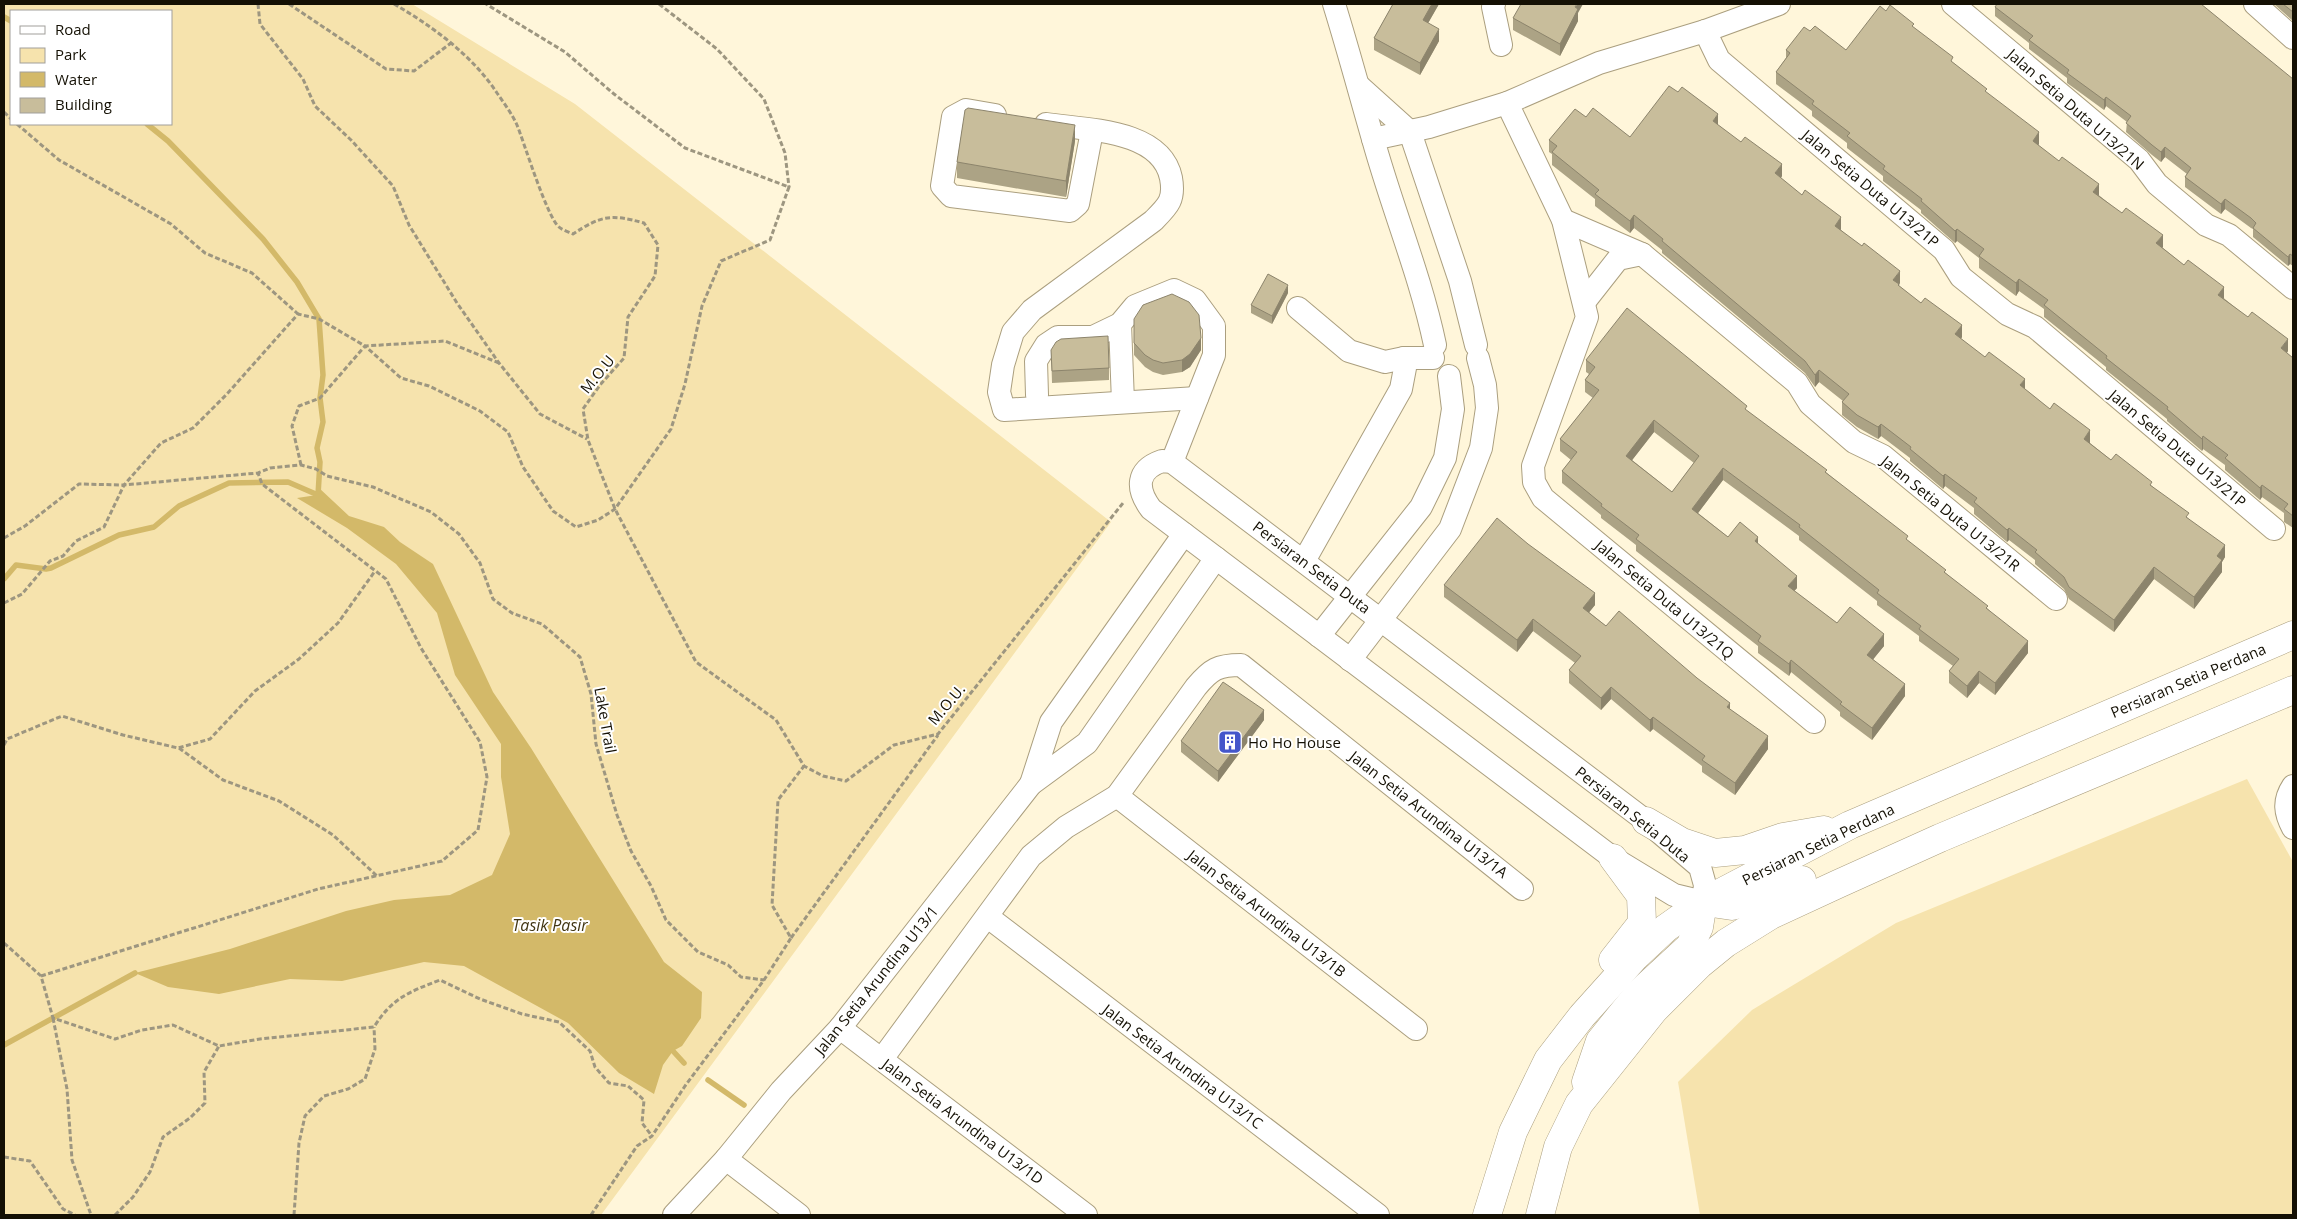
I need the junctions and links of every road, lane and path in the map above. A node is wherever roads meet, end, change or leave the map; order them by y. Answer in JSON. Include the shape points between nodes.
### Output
{"nodes":[{"id":1,"x":258,"y":4,"type":"edge"},
{"id":2,"x":289,"y":4,"type":"edge"},
{"id":3,"x":394,"y":4,"type":"edge"},
{"id":4,"x":486,"y":4,"type":"edge"},
{"id":5,"x":659,"y":4,"type":"edge"},
{"id":6,"x":1334,"y":4,"type":"edge"},
{"id":7,"x":1494,"y":4,"type":"edge"},
{"id":8,"x":1779,"y":4,"type":"edge"},
{"id":9,"x":1953,"y":4,"type":"edge"},
{"id":10,"x":2254,"y":4,"type":"edge"},
{"id":11,"x":1705,"y":31,"type":"junction"},
{"id":12,"x":2293,"y":38,"type":"edge"},
{"id":13,"x":451,"y":44,"type":"junction"},
{"id":14,"x":1501,"y":45,"type":"dead end"},
{"id":15,"x":1360,"y":87,"type":"junction"},
{"id":16,"x":1507,"y":103,"type":"junction"},
{"id":17,"x":18,"y":125,"type":"edge"},
{"id":18,"x":1092,"y":131,"type":"junction"},
{"id":19,"x":1410,"y":132,"type":"junction"},
{"id":20,"x":1373,"y":139,"type":"junction"},
{"id":21,"x":789,"y":186,"type":"junction"},
{"id":22,"x":1563,"y":220,"type":"junction"},
{"id":23,"x":1642,"y":254,"type":"junction"},
{"id":24,"x":2293,"y":288,"type":"edge"},
{"id":25,"x":1585,"y":301,"type":"junction"},
{"id":26,"x":1298,"y":308,"type":"dead end"},
{"id":27,"x":298,"y":314,"type":"junction"},
{"id":28,"x":1120,"y":324,"type":"junction"},
{"id":29,"x":365,"y":346,"type":"junction"},
{"id":30,"x":1434,"y":352,"type":"junction"},
{"id":31,"x":1477,"y":352,"type":"junction"},
{"id":32,"x":1404,"y":358,"type":"junction"},
{"id":33,"x":499,"y":363,"type":"junction"},
{"id":34,"x":1449,"y":376,"type":"junction"},
{"id":35,"x":1037,"y":395,"type":"dead end"},
{"id":36,"x":1197,"y":398,"type":"junction"},
{"id":37,"x":1123,"y":402,"type":"junction"},
{"id":38,"x":588,"y":440,"type":"junction"},
{"id":39,"x":1172,"y":462,"type":"junction"},
{"id":40,"x":301,"y":465,"type":"junction"},
{"id":41,"x":258,"y":473,"type":"junction"},
{"id":42,"x":124,"y":485,"type":"junction"},
{"id":43,"x":1124,"y":502,"type":"dead end"},
{"id":44,"x":615,"y":509,"type":"junction"},
{"id":45,"x":2274,"y":529,"type":"dead end"},
{"id":46,"x":1184,"y":534,"type":"junction"},
{"id":47,"x":4,"y":538,"type":"edge"},
{"id":48,"x":1216,"y":558,"type":"junction"},
{"id":49,"x":1304,"y":561,"type":"junction"},
{"id":50,"x":375,"y":571,"type":"junction"},
{"id":51,"x":1351,"y":596,"type":"junction"},
{"id":52,"x":2056,"y":599,"type":"dead end"},
{"id":53,"x":4,"y":603,"type":"edge"},
{"id":54,"x":1381,"y":619,"type":"junction"},
{"id":55,"x":2293,"y":635,"type":"edge"},
{"id":56,"x":1319,"y":636,"type":"junction"},
{"id":57,"x":1350,"y":660,"type":"junction"},
{"id":58,"x":2293,"y":690,"type":"edge"},
{"id":59,"x":1814,"y":722,"type":"dead end"},
{"id":60,"x":938,"y":734,"type":"junction"},
{"id":61,"x":4,"y":745,"type":"edge"},
{"id":62,"x":178,"y":748,"type":"junction"},
{"id":63,"x":804,"y":766,"type":"junction"},
{"id":64,"x":1031,"y":784,"type":"junction"},
{"id":65,"x":2293,"y":786,"type":"edge"},
{"id":66,"x":1118,"y":796,"type":"junction"},
{"id":67,"x":1646,"y":821,"type":"junction"},
{"id":68,"x":1850,"y":825,"type":"junction"},
{"id":69,"x":2293,"y":828,"type":"edge"},
{"id":70,"x":1940,"y":838,"type":"junction"},
{"id":71,"x":1612,"y":858,"type":"junction"},
{"id":72,"x":377,"y":876,"type":"junction"},
{"id":73,"x":1522,"y":889,"type":"dead end"},
{"id":74,"x":1703,"y":902,"type":"junction"},
{"id":75,"x":988,"y":917,"type":"junction"},
{"id":76,"x":791,"y":938,"type":"junction"},
{"id":77,"x":4,"y":943,"type":"edge"},
{"id":78,"x":41,"y":976,"type":"junction"},
{"id":79,"x":764,"y":980,"type":"junction"},
{"id":80,"x":1582,"y":1016,"type":"junction"},
{"id":81,"x":53,"y":1018,"type":"junction"},
{"id":82,"x":374,"y":1027,"type":"junction"},
{"id":83,"x":840,"y":1028,"type":"junction"},
{"id":84,"x":1416,"y":1029,"type":"dead end"},
{"id":85,"x":219,"y":1046,"type":"junction"},
{"id":86,"x":882,"y":1059,"type":"junction"},
{"id":87,"x":1579,"y":1104,"type":"junction"},
{"id":88,"x":652,"y":1136,"type":"junction"},
{"id":89,"x":4,"y":1157,"type":"edge"},
{"id":90,"x":726,"y":1159,"type":"junction"},
{"id":91,"x":76,"y":1215,"type":"edge"},
{"id":92,"x":91,"y":1215,"type":"edge"},
{"id":93,"x":115,"y":1215,"type":"edge"},
{"id":94,"x":294,"y":1215,"type":"edge"},
{"id":95,"x":591,"y":1215,"type":"edge"},
{"id":96,"x":674,"y":1215,"type":"edge"},
{"id":97,"x":798,"y":1215,"type":"edge"},
{"id":98,"x":1086,"y":1215,"type":"edge"},
{"id":99,"x":1378,"y":1215,"type":"edge"},
{"id":100,"x":1487,"y":1215,"type":"edge"},
{"id":101,"x":1540,"y":1215,"type":"edge"}],
"edges":[{"from":1,"to":33,"type":"path","via":[[260,24],[303,79],[315,106],[393,186],[409,225]]},
{"from":2,"to":13,"type":"path","via":[[386,69],[414,71]]},
{"from":3,"to":13,"type":"path","name":"M.O.U"},
{"from":4,"to":21,"type":"path","via":[[565,52],[686,148]]},
{"from":5,"to":21,"type":"path","via":[[717,49],[764,99],[785,153]]},
{"from":6,"to":15,"type":"street"},
{"from":7,"to":14,"type":"street"},
{"from":8,"to":11,"type":"street"},
{"from":9,"to":24,"type":"street","name":"Jalan Setia Duta U13/21N","via":[[2139,160],[2157,184],[2206,225],[2229,234]]},
{"from":10,"to":12,"type":"street"},
{"from":11,"to":16,"type":"street","via":[[1599,63]]},
{"from":11,"to":45,"type":"street","name":"Jalan Setia Duta U13/21P","via":[[1719,60],[1944,250],[1961,277],[2007,314],[2035,327]]},
{"from":13,"to":38,"type":"path","name":"M.O.U","via":[[496,91],[516,124],[558,227],[573,234],[595,219],[620,216],[644,223],[658,245],[655,276],[628,317],[624,358],[583,409]]},
{"from":15,"to":19,"type":"street"},
{"from":15,"to":20,"type":"street"},
{"from":16,"to":19,"type":"street"},
{"from":16,"to":22,"type":"street"},
{"from":17,"to":27,"type":"path","via":[[59,160],[171,224],[205,253],[252,273]]},
{"from":18,"to":18,"type":"street","via":[[966,110],[953,118],[942,186],[951,196],[1070,210],[1078,204]]},
{"from":18,"to":37,"type":"street","via":[[1144,142],[1163,159],[1173,194],[1166,209],[1153,221],[1032,310],[1013,332],[999,392],[1004,410]]},
{"from":19,"to":20,"type":"street"},
{"from":19,"to":31,"type":"street","via":[[1460,281]]},
{"from":20,"to":30,"type":"street","via":[[1426,305]]},
{"from":21,"to":44,"type":"path","via":[[770,240],[721,261],[702,306],[685,384],[671,429]]},
{"from":22,"to":23,"type":"street","name":"Jalan Setia Duta U13/21R"},
{"from":22,"to":25,"type":"street"},
{"from":23,"to":25,"type":"street","via":[[1618,259]]},
{"from":23,"to":52,"type":"street","name":"Jalan Setia Duta U13/21R","via":[[1797,383],[1810,404],[1854,442],[1883,456]]},
{"from":25,"to":59,"type":"street","name":"Jalan Setia Duta U13/21Q","via":[[1587,317],[1533,466],[1534,482],[1543,498]]},
{"from":26,"to":32,"type":"street","via":[[1349,351],[1385,362]]},
{"from":27,"to":29,"type":"path","via":[[319,319]]},
{"from":27,"to":42,"type":"path","via":[[193,428],[161,442]]},
{"from":28,"to":35,"type":"street","via":[[1093,337],[1058,338],[1046,345],[1036,361]]},
{"from":28,"to":36,"type":"street","via":[[1135,306],[1157,295],[1174,290],[1195,300],[1214,326],[1214,355]]},
{"from":28,"to":37,"type":"street"},
{"from":29,"to":33,"type":"path","via":[[445,341]]},
{"from":29,"to":40,"type":"path","via":[[320,398],[299,406],[292,426]]},
{"from":29,"to":44,"type":"path","via":[[401,378],[429,386],[480,411],[508,432],[524,467],[553,511],[576,527],[598,520]]},
{"from":30,"to":31,"type":"street","via":[[1443,336],[1455,332],[1467,336]]},
{"from":30,"to":32,"type":"street"},
{"from":30,"to":34,"type":"street","via":[[1438,369]]},
{"from":31,"to":34,"type":"street","via":[[1472,369],[1462,376]]},
{"from":31,"to":54,"type":"street","via":[[1487,408],[1482,448],[1450,529]]},
{"from":32,"to":49,"type":"street","via":[[1401,388]]},
{"from":33,"to":38,"type":"path","via":[[540,414]]},
{"from":34,"to":51,"type":"street","via":[[1453,409],[1445,458],[1421,507]]},
{"from":36,"to":37,"type":"street"},
{"from":36,"to":39,"type":"street"},
{"from":38,"to":44,"type":"path","name":"M.O.U"},
{"from":39,"to":46,"type":"street","via":[[1151,465],[1141,477],[1140,488],[1151,509]]},
{"from":39,"to":49,"type":"street","name":"Persiaran Setia Duta"},
{"from":40,"to":41,"type":"path","via":[[270,468]]},
{"from":40,"to":79,"type":"path","name":"Lake Trail","via":[[327,476],[373,487],[431,512],[459,534],[480,563],[494,599],[512,613],[542,624],[580,657],[591,694],[596,744],[617,815],[666,920],[698,952],[728,965],[741,976]]},
{"from":41,"to":42,"type":"path"},
{"from":41,"to":50,"type":"path","via":[[262,484]]},
{"from":42,"to":47,"type":"path","via":[[79,484],[25,526]]},
{"from":42,"to":53,"type":"path","via":[[104,527],[76,541],[63,556],[50,561],[22,594]]},
{"from":43,"to":60,"type":"path","name":"M.O.U."},
{"from":44,"to":63,"type":"path","name":"M.O.U","via":[[696,662],[776,720]]},
{"from":46,"to":48,"type":"street"},
{"from":46,"to":64,"type":"street","via":[[1051,722]]},
{"from":48,"to":56,"type":"street"},
{"from":48,"to":64,"type":"street","via":[[1087,743]]},
{"from":49,"to":51,"type":"street","name":"Persiaran Setia Duta"},
{"from":50,"to":62,"type":"path","via":[[338,623],[299,659],[255,691],[210,740]]},
{"from":50,"to":72,"type":"path","via":[[386,579],[422,648],[480,742],[486,777],[478,830],[442,861]]},
{"from":51,"to":54,"type":"street","name":"Persiaran Setia Duta"},
{"from":51,"to":56,"type":"street"},
{"from":54,"to":57,"type":"street"},
{"from":54,"to":67,"type":"street","name":"Persiaran Setia Duta"},
{"from":55,"to":68,"type":"main road","name":"Persiaran Setia Perdana"},
{"from":56,"to":57,"type":"street"},
{"from":57,"to":71,"type":"street"},
{"from":58,"to":70,"type":"main road"},
{"from":60,"to":63,"type":"path","name":"M.O.U.","via":[[894,745],[846,781],[823,776]]},
{"from":60,"to":76,"type":"path"},
{"from":61,"to":62,"type":"path","via":[[7,739],[62,716]]},
{"from":62,"to":72,"type":"path","via":[[224,780],[279,801],[333,835]]},
{"from":63,"to":76,"type":"path","via":[[778,800],[772,905]]},
{"from":64,"to":83,"type":"street","name":"Jalan Setia Arundina U13/1"},
{"from":65,"to":69,"type":"street","via":[[2285,804],[2286,816]]},
{"from":66,"to":73,"type":"street","name":"Jalan Setia Arundina U13/1A","via":[[1208,673],[1223,665],[1241,665]]},
{"from":66,"to":75,"type":"street","via":[[1066,827],[1031,856]]},
{"from":66,"to":84,"type":"street","name":"Jalan Setia Arundina U13/1B"},
{"from":67,"to":68,"type":"main road","via":[[1682,842],[1715,853],[1745,850],[1783,837]]},
{"from":67,"to":74,"type":"street","name":"Persiaran Setia Duta","via":[[1700,867],[1705,885]]},
{"from":68,"to":74,"type":"main road","name":"Persiaran Setia Perdana"},
{"from":70,"to":74,"type":"main road","via":[[1856,856],[1757,900],[1732,906]]},
{"from":70,"to":87,"type":"main road","via":[[1771,915],[1726,944],[1699,965],[1654,1010]]},
{"from":71,"to":74,"type":"street","via":[[1674,895]]},
{"from":71,"to":80,"type":"main road","via":[[1641,896],[1642,923],[1608,967]]},
{"from":72,"to":78,"type":"path","via":[[318,889]]},
{"from":74,"to":80,"type":"main road","name":"Persiaran Setia Perdana","via":[[1666,928],[1635,957]]},
{"from":74,"to":87,"type":"main road","via":[[1699,927],[1690,946],[1638,994],[1600,1041]]},
{"from":75,"to":86,"type":"street"},
{"from":75,"to":99,"type":"street","name":"Jalan Setia Arundina U13/1C"},
{"from":76,"to":79,"type":"path"},
{"from":77,"to":78,"type":"path"},
{"from":78,"to":81,"type":"path"},
{"from":79,"to":88,"type":"path"},
{"from":80,"to":100,"type":"main road","name":"Persiaran Setia Perdana","via":[[1548,1060],[1513,1132]]},
{"from":81,"to":85,"type":"path","via":[[115,1039],[142,1030],[174,1025]]},
{"from":81,"to":92,"type":"path","via":[[67,1090],[72,1160]]},
{"from":82,"to":85,"type":"path"},
{"from":82,"to":88,"type":"path","via":[[386,1009],[412,991],[440,980],[522,1014],[559,1022],[590,1051],[594,1067],[610,1083],[628,1086],[644,1100],[642,1123]]},
{"from":82,"to":94,"type":"path","via":[[375,1049],[365,1079],[348,1089],[324,1096],[305,1116],[299,1143]]},
{"from":83,"to":86,"type":"street","name":"Jalan Setia Arundina U13/1D"},
{"from":83,"to":90,"type":"street","name":"Jalan Setia Arundina U13/1","via":[[781,1090]]},
{"from":85,"to":93,"type":"path","via":[[204,1072],[205,1103],[163,1137],[150,1172]]},
{"from":86,"to":98,"type":"street","name":"Jalan Setia Arundina U13/1D"},
{"from":87,"to":101,"type":"main road","via":[[1558,1147]]},
{"from":88,"to":95,"type":"path","via":[[637,1146]]},
{"from":89,"to":91,"type":"path","via":[[30,1161],[63,1208]]},
{"from":90,"to":96,"type":"street","name":"Jalan Setia Arundina U13/1"},
{"from":90,"to":97,"type":"street"}]}
